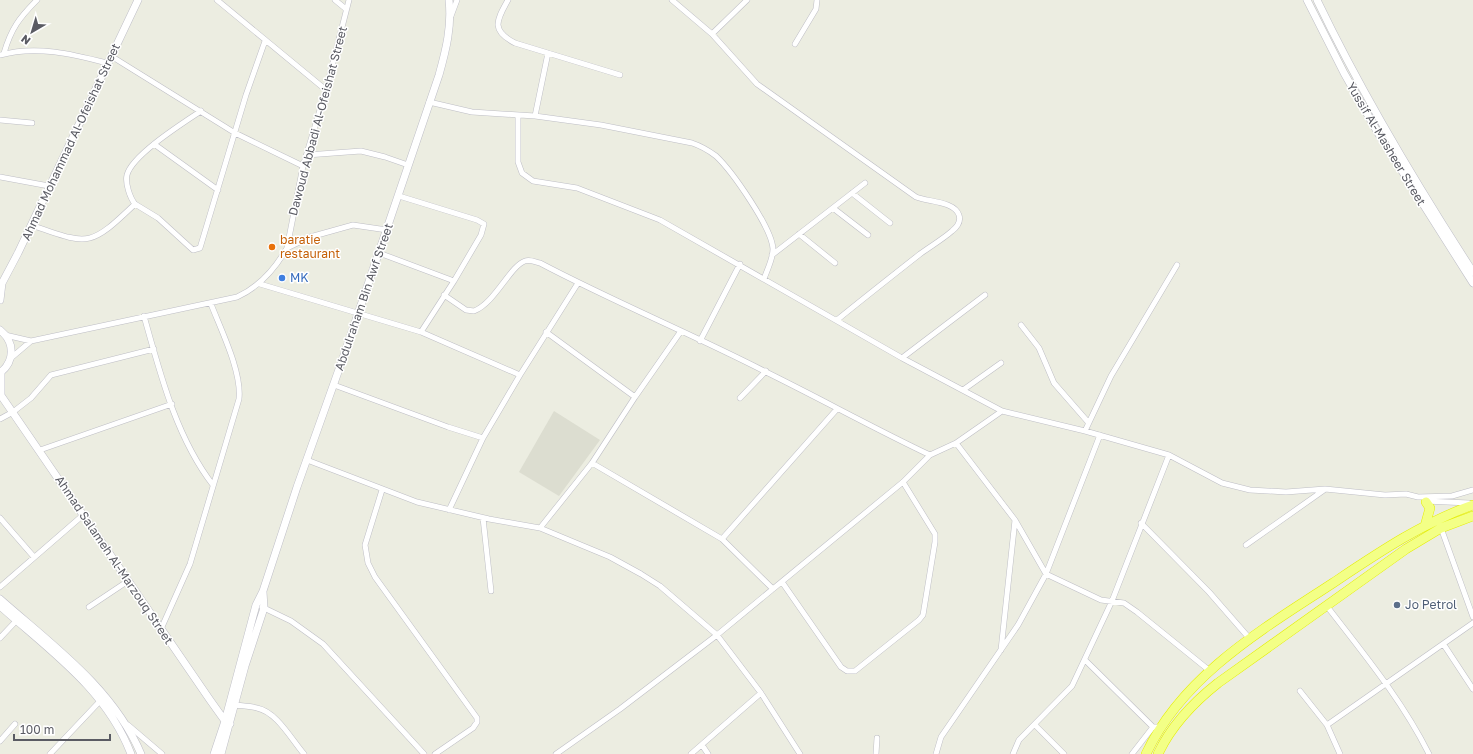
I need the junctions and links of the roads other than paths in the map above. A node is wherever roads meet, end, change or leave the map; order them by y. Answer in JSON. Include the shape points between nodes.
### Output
{"nodes":[{"id":1,"x":36,"y":0,"type":"edge"},
{"id":2,"x":138,"y":0,"type":"edge"},
{"id":3,"x":217,"y":0,"type":"edge"},
{"id":4,"x":335,"y":0,"type":"edge"},
{"id":5,"x":349,"y":0,"type":"edge"},
{"id":6,"x":449,"y":0,"type":"edge"},
{"id":7,"x":457,"y":0,"type":"edge"},
{"id":8,"x":508,"y":0,"type":"edge"},
{"id":9,"x":672,"y":0,"type":"edge"},
{"id":10,"x":747,"y":0,"type":"edge"},
{"id":11,"x":816,"y":0,"type":"edge"},
{"id":12,"x":1307,"y":0,"type":"edge"},
{"id":13,"x":1317,"y":0,"type":"edge"},
{"id":14,"x":346,"y":9,"type":"junction"},
{"id":15,"x":451,"y":17,"type":"junction"},
{"id":16,"x":712,"y":34,"type":"junction"},
{"id":17,"x":266,"y":42,"type":"junction"},
{"id":18,"x":795,"y":44,"type":"dead end"},
{"id":19,"x":548,"y":53,"type":"junction"},
{"id":20,"x":2,"y":54,"type":"edge"},
{"id":21,"x":109,"y":60,"type":"junction"},
{"id":22,"x":620,"y":75,"type":"dead end"},
{"id":23,"x":326,"y":90,"type":"junction"},
{"id":24,"x":429,"y":102,"type":"junction"},
{"id":25,"x":201,"y":111,"type":"junction"},
{"id":26,"x":518,"y":116,"type":"junction"},
{"id":27,"x":535,"y":116,"type":"junction"},
{"id":28,"x":0,"y":120,"type":"edge"},
{"id":29,"x":32,"y":123,"type":"dead end"},
{"id":30,"x":235,"y":133,"type":"junction"},
{"id":31,"x":154,"y":144,"type":"junction"},
{"id":32,"x":307,"y":155,"type":"junction"},
{"id":33,"x":408,"y":165,"type":"junction"},
{"id":34,"x":303,"y":166,"type":"junction"},
{"id":35,"x":0,"y":177,"type":"edge"},
{"id":36,"x":865,"y":183,"type":"dead end"},
{"id":37,"x":49,"y":186,"type":"junction"},
{"id":38,"x":218,"y":190,"type":"junction"},
{"id":39,"x":852,"y":193,"type":"junction"},
{"id":40,"x":399,"y":196,"type":"junction"},
{"id":41,"x":136,"y":204,"type":"junction"},
{"id":42,"x":833,"y":208,"type":"junction"},
{"id":43,"x":890,"y":223,"type":"dead end"},
{"id":44,"x":31,"y":225,"type":"junction"},
{"id":45,"x":387,"y":230,"type":"junction"},
{"id":46,"x":799,"y":234,"type":"junction"},
{"id":47,"x":868,"y":235,"type":"dead end"},
{"id":48,"x":287,"y":248,"type":"junction"},
{"id":49,"x":379,"y":253,"type":"junction"},
{"id":50,"x":772,"y":255,"type":"junction"},
{"id":51,"x":835,"y":263,"type":"dead end"},
{"id":52,"x":740,"y":264,"type":"junction"},
{"id":53,"x":1177,"y":265,"type":"dead end"},
{"id":54,"x":1473,"y":272,"type":"edge"},
{"id":55,"x":764,"y":279,"type":"junction"},
{"id":56,"x":454,"y":281,"type":"junction"},
{"id":57,"x":578,"y":283,"type":"junction"},
{"id":58,"x":1473,"y":283,"type":"edge"},
{"id":59,"x":260,"y":284,"type":"junction"},
{"id":60,"x":1,"y":285,"type":"edge"},
{"id":61,"x":444,"y":295,"type":"junction"},
{"id":62,"x":985,"y":295,"type":"dead end"},
{"id":63,"x":0,"y":300,"type":"edge"},
{"id":64,"x":211,"y":304,"type":"junction"},
{"id":65,"x":359,"y":313,"type":"junction"},
{"id":66,"x":144,"y":316,"type":"junction"},
{"id":67,"x":836,"y":320,"type":"junction"},
{"id":68,"x":1021,"y":325,"type":"dead end"},
{"id":69,"x":3,"y":332,"type":"edge"},
{"id":70,"x":421,"y":332,"type":"junction"},
{"id":71,"x":546,"y":332,"type":"junction"},
{"id":72,"x":681,"y":332,"type":"junction"},
{"id":73,"x":31,"y":341,"type":"junction"},
{"id":74,"x":700,"y":341,"type":"junction"},
{"id":75,"x":154,"y":349,"type":"junction"},
{"id":76,"x":11,"y":358,"type":"junction"},
{"id":77,"x":902,"y":358,"type":"junction"},
{"id":78,"x":1001,"y":363,"type":"dead end"},
{"id":79,"x":766,"y":371,"type":"junction"},
{"id":80,"x":0,"y":372,"type":"edge"},
{"id":81,"x":520,"y":375,"type":"junction"},
{"id":82,"x":334,"y":385,"type":"junction"},
{"id":83,"x":963,"y":390,"type":"junction"},
{"id":84,"x":0,"y":394,"type":"edge"},
{"id":85,"x":635,"y":397,"type":"junction"},
{"id":86,"x":740,"y":398,"type":"dead end"},
{"id":87,"x":172,"y":404,"type":"junction"},
{"id":88,"x":837,"y":410,"type":"junction"},
{"id":89,"x":1002,"y":411,"type":"junction"},
{"id":90,"x":13,"y":412,"type":"junction"},
{"id":91,"x":0,"y":419,"type":"edge"},
{"id":92,"x":1088,"y":422,"type":"junction"},
{"id":93,"x":1085,"y":431,"type":"junction"},
{"id":94,"x":1100,"y":435,"type":"junction"},
{"id":95,"x":483,"y":438,"type":"junction"},
{"id":96,"x":956,"y":443,"type":"junction"},
{"id":97,"x":40,"y":450,"type":"junction"},
{"id":98,"x":1169,"y":454,"type":"junction"},
{"id":99,"x":930,"y":455,"type":"junction"},
{"id":100,"x":307,"y":460,"type":"junction"},
{"id":101,"x":592,"y":463,"type":"junction"},
{"id":102,"x":902,"y":482,"type":"junction"},
{"id":103,"x":213,"y":485,"type":"junction"},
{"id":104,"x":1325,"y":489,"type":"junction"},
{"id":105,"x":382,"y":490,"type":"junction"},
{"id":106,"x":1473,"y":490,"type":"edge"},
{"id":107,"x":1422,"y":499,"type":"junction"},
{"id":108,"x":1472,"y":503,"type":"edge"},
{"id":109,"x":449,"y":510,"type":"junction"},
{"id":110,"x":82,"y":516,"type":"junction"},
{"id":111,"x":1473,"y":516,"type":"edge"},
{"id":112,"x":0,"y":518,"type":"edge"},
{"id":113,"x":483,"y":518,"type":"junction"},
{"id":114,"x":1015,"y":520,"type":"junction"},
{"id":115,"x":1141,"y":523,"type":"junction"},
{"id":116,"x":1425,"y":526,"type":"junction"},
{"id":117,"x":540,"y":528,"type":"junction"},
{"id":118,"x":1441,"y":528,"type":"junction"},
{"id":119,"x":722,"y":539,"type":"junction"},
{"id":120,"x":1246,"y":544,"type":"dead end"},
{"id":121,"x":34,"y":557,"type":"junction"},
{"id":122,"x":1046,"y":574,"type":"junction"},
{"id":123,"x":128,"y":581,"type":"junction"},
{"id":124,"x":782,"y":582,"type":"junction"},
{"id":125,"x":0,"y":587,"type":"edge"},
{"id":126,"x":773,"y":589,"type":"junction"},
{"id":127,"x":491,"y":591,"type":"dead end"},
{"id":128,"x":263,"y":592,"type":"junction"},
{"id":129,"x":0,"y":599,"type":"edge"},
{"id":130,"x":1112,"y":601,"type":"junction"},
{"id":131,"x":256,"y":605,"type":"junction"},
{"id":132,"x":1326,"y":605,"type":"junction"},
{"id":133,"x":0,"y":606,"type":"edge"},
{"id":134,"x":89,"y":607,"type":"dead end"},
{"id":135,"x":264,"y":608,"type":"junction"},
{"id":136,"x":1473,"y":617,"type":"edge"},
{"id":137,"x":16,"y":621,"type":"junction"},
{"id":138,"x":1473,"y":623,"type":"edge"},
{"id":139,"x":161,"y":628,"type":"junction"},
{"id":140,"x":718,"y":634,"type":"junction"},
{"id":141,"x":0,"y":638,"type":"edge"},
{"id":142,"x":1250,"y":639,"type":"junction"},
{"id":143,"x":1444,"y":645,"type":"junction"},
{"id":144,"x":1000,"y":651,"type":"junction"},
{"id":145,"x":1085,"y":660,"type":"junction"},
{"id":146,"x":1210,"y":671,"type":"junction"},
{"id":147,"x":1385,"y":683,"type":"junction"},
{"id":148,"x":1473,"y":689,"type":"edge"},
{"id":149,"x":1300,"y":691,"type":"dead end"},
{"id":150,"x":761,"y":693,"type":"junction"},
{"id":151,"x":101,"y":700,"type":"junction"},
{"id":152,"x":235,"y":705,"type":"junction"},
{"id":153,"x":228,"y":722,"type":"junction"},
{"id":154,"x":125,"y":723,"type":"junction"},
{"id":155,"x":15,"y":724,"type":"dead end"},
{"id":156,"x":1035,"y":725,"type":"junction"},
{"id":157,"x":1327,"y":725,"type":"junction"},
{"id":158,"x":1157,"y":727,"type":"junction"},
{"id":159,"x":877,"y":738,"type":"dead end"},
{"id":160,"x":0,"y":741,"type":"edge"},
{"id":161,"x":702,"y":745,"type":"junction"},
{"id":162,"x":50,"y":754,"type":"edge"},
{"id":163,"x":131,"y":754,"type":"edge"},
{"id":164,"x":141,"y":754,"type":"edge"},
{"id":165,"x":162,"y":754,"type":"edge"},
{"id":166,"x":214,"y":754,"type":"edge"},
{"id":167,"x":221,"y":754,"type":"edge"},
{"id":168,"x":304,"y":754,"type":"edge"},
{"id":169,"x":424,"y":754,"type":"edge"},
{"id":170,"x":434,"y":754,"type":"edge"},
{"id":171,"x":556,"y":754,"type":"edge"},
{"id":172,"x":692,"y":754,"type":"edge"},
{"id":173,"x":708,"y":754,"type":"edge"},
{"id":174,"x":800,"y":754,"type":"edge"},
{"id":175,"x":876,"y":754,"type":"edge"},
{"id":176,"x":936,"y":754,"type":"edge"},
{"id":177,"x":1013,"y":754,"type":"edge"},
{"id":178,"x":1064,"y":754,"type":"edge"},
{"id":179,"x":1132,"y":754,"type":"edge"},
{"id":180,"x":1146,"y":754,"type":"edge"},
{"id":181,"x":1158,"y":754,"type":"edge"},
{"id":182,"x":1340,"y":754,"type":"edge"},
{"id":183,"x":1429,"y":754,"type":"edge"}],
"edges":[{"from":1,"to":20,"type":"street","via":[[14,27]]},
{"from":2,"to":21,"type":"street","name":"Ahmad Mohammad Al-Ofeishat Street"},
{"from":3,"to":17,"type":"street"},
{"from":4,"to":14,"type":"street"},
{"from":5,"to":14,"type":"street","name":"Dawoud Abbadi Al-Ofeishat Street"},
{"from":6,"to":15,"type":"street","name":"Abdulraham Bin Awf Street"},
{"from":7,"to":15,"type":"street"},
{"from":8,"to":19,"type":"street","via":[[498,18],[500,32],[515,43]]},
{"from":9,"to":16,"type":"street"},
{"from":10,"to":16,"type":"street"},
{"from":11,"to":18,"type":"street","via":[[816,9]]},
{"from":12,"to":58,"type":"street","name":"Yussif Al-Masheer Street","via":[[1378,133]]},
{"from":13,"to":54,"type":"street","name":"Yussif Al-Masheer Street","via":[[1346,60],[1386,130]]},
{"from":14,"to":23,"type":"street","name":"Dawoud Abbadi Al-Ofeishat Street"},
{"from":15,"to":24,"type":"street","name":"Abdulraham Bin Awf Street","via":[[443,59]]},
{"from":16,"to":67,"type":"street","via":[[757,84],[916,197],[949,205],[959,215],[958,224],[953,230]]},
{"from":17,"to":23,"type":"street"},
{"from":17,"to":30,"type":"street"},
{"from":19,"to":22,"type":"street"},
{"from":19,"to":27,"type":"street"},
{"from":20,"to":21,"type":"street","via":[[26,50]]},
{"from":21,"to":25,"type":"street"},
{"from":21,"to":37,"type":"street","name":"Ahmad Mohammad Al-Ofeishat Street"},
{"from":23,"to":32,"type":"street","name":"Dawoud Abbadi Al-Ofeishat Street"},
{"from":24,"to":26,"type":"street","via":[[472,112]]},
{"from":24,"to":33,"type":"street","name":"Abdulraham Bin Awf Street"},
{"from":25,"to":30,"type":"street"},
{"from":25,"to":31,"type":"street"},
{"from":26,"to":27,"type":"street"},
{"from":26,"to":52,"type":"street","via":[[518,162],[526,177],[533,181],[577,188],[638,210]]},
{"from":27,"to":50,"type":"street","via":[[600,125],[703,147],[716,157],[744,192],[767,230],[773,248]]},
{"from":28,"to":29,"type":"street"},
{"from":30,"to":34,"type":"street"},
{"from":30,"to":38,"type":"street"},
{"from":31,"to":38,"type":"street"},
{"from":31,"to":41,"type":"street","via":[[132,166],[126,177]]},
{"from":32,"to":33,"type":"street","via":[[360,151]]},
{"from":32,"to":34,"type":"street","name":"Dawoud Abbadi Al-Ofeishat Street"},
{"from":33,"to":40,"type":"street","name":"Abdulraham Bin Awf Street"},
{"from":34,"to":48,"type":"street","name":"Dawoud Abbadi Al-Ofeishat Street"},
{"from":35,"to":37,"type":"street"},
{"from":36,"to":39,"type":"street"},
{"from":37,"to":44,"type":"street","name":"Ahmad Mohammad Al-Ofeishat Street"},
{"from":38,"to":41,"type":"street","via":[[197,250],[190,247],[151,212]]},
{"from":39,"to":42,"type":"street"},
{"from":39,"to":43,"type":"street"},
{"from":40,"to":45,"type":"street","name":"Abdulraham Bin Awf Street"},
{"from":40,"to":56,"type":"street","via":[[484,224],[484,230]]},
{"from":41,"to":44,"type":"street","via":[[92,239],[69,238]]},
{"from":42,"to":46,"type":"street"},
{"from":42,"to":47,"type":"street"},
{"from":44,"to":60,"type":"street","name":"Ahmad Mohammad Al-Ofeishat Street"},
{"from":45,"to":48,"type":"street","via":[[353,225],[310,237]]},
{"from":45,"to":49,"type":"street","name":"Abdulraham Bin Awf Street"},
{"from":46,"to":50,"type":"street"},
{"from":46,"to":51,"type":"street"},
{"from":48,"to":59,"type":"street","name":"Dawoud Abbadi Al-Ofeishat Street"},
{"from":49,"to":56,"type":"street"},
{"from":49,"to":65,"type":"street","name":"Abdulraham Bin Awf Street"},
{"from":50,"to":55,"type":"street"},
{"from":52,"to":55,"type":"street"},
{"from":52,"to":74,"type":"street"},
{"from":53,"to":92,"type":"street","via":[[1111,376]]},
{"from":55,"to":67,"type":"street"},
{"from":56,"to":61,"type":"street"},
{"from":57,"to":61,"type":"street","via":[[527,260],[520,264],[478,310],[466,310]]},
{"from":57,"to":71,"type":"street"},
{"from":57,"to":72,"type":"street"},
{"from":59,"to":64,"type":"street","name":"Dawoud Abbadi Al-Ofeishat Street","via":[[237,297]]},
{"from":59,"to":65,"type":"street"},
{"from":60,"to":63,"type":"street","name":"Ahmad Mohammad Al-Ofeishat Street"},
{"from":61,"to":70,"type":"street"},
{"from":62,"to":77,"type":"street"},
{"from":64,"to":66,"type":"street","name":"Dawoud Abbadi Al-Ofeishat Street"},
{"from":64,"to":103,"type":"street","via":[[238,376],[240,390]]},
{"from":65,"to":70,"type":"street"},
{"from":65,"to":82,"type":"street","name":"Abdulraham Bin Awf Street"},
{"from":66,"to":73,"type":"street","name":"Dawoud Abbadi Al-Ofeishat Street"},
{"from":66,"to":75,"type":"street"},
{"from":67,"to":77,"type":"street"},
{"from":68,"to":92,"type":"street","via":[[1039,348],[1054,383]]},
{"from":69,"to":73,"type":"street","name":"Dawoud Abbadi Al-Ofeishat Street"},
{"from":69,"to":76,"type":"street","via":[[10,344]]},
{"from":70,"to":81,"type":"street"},
{"from":71,"to":81,"type":"street"},
{"from":71,"to":85,"type":"street"},
{"from":72,"to":74,"type":"street"},
{"from":72,"to":85,"type":"street"},
{"from":73,"to":76,"type":"street","name":"Dawoud Abbadi Al-Ofeishat Street"},
{"from":74,"to":79,"type":"street"},
{"from":75,"to":87,"type":"street"},
{"from":75,"to":90,"type":"street","via":[[51,375],[31,398]]},
{"from":76,"to":80,"type":"street"},
{"from":77,"to":83,"type":"street"},
{"from":78,"to":83,"type":"street"},
{"from":79,"to":86,"type":"street"},
{"from":79,"to":88,"type":"street"},
{"from":80,"to":84,"type":"street","name":"Ahmad Salameh Al-Marzouq Street"},
{"from":81,"to":95,"type":"street"},
{"from":82,"to":95,"type":"street"},
{"from":82,"to":100,"type":"street","name":"Abdulraham Bin Awf Street"},
{"from":83,"to":89,"type":"street"},
{"from":84,"to":90,"type":"street","name":"Ahmad Salameh Al-Marzouq Street"},
{"from":85,"to":101,"type":"street"},
{"from":87,"to":97,"type":"street"},
{"from":87,"to":103,"type":"street","via":[[192,454]]},
{"from":88,"to":99,"type":"street"},
{"from":88,"to":119,"type":"street"},
{"from":89,"to":93,"type":"street"},
{"from":89,"to":96,"type":"street"},
{"from":90,"to":91,"type":"street"},
{"from":90,"to":97,"type":"street","name":"Ahmad Salameh Al-Marzouq Street"},
{"from":92,"to":93,"type":"street"},
{"from":93,"to":94,"type":"street"},
{"from":94,"to":98,"type":"street"},
{"from":94,"to":122,"type":"street"},
{"from":95,"to":109,"type":"street"},
{"from":96,"to":99,"type":"street"},
{"from":96,"to":114,"type":"street"},
{"from":97,"to":110,"type":"street","name":"Ahmad Salameh Al-Marzouq Street"},
{"from":98,"to":104,"type":"street","via":[[1233,486],[1266,491]]},
{"from":98,"to":115,"type":"street"},
{"from":99,"to":102,"type":"street"},
{"from":100,"to":105,"type":"street"},
{"from":100,"to":128,"type":"street","name":"Abdulraham Bin Awf Street"},
{"from":101,"to":117,"type":"street"},
{"from":101,"to":119,"type":"street"},
{"from":102,"to":124,"type":"street"},
{"from":102,"to":124,"type":"street","via":[[935,534],[925,607],[919,620],[855,671],[847,671],[841,667]]},
{"from":103,"to":139,"type":"street","via":[[190,564]]},
{"from":104,"to":107,"type":"street","via":[[1385,496],[1406,494]]},
{"from":104,"to":120,"type":"street"},
{"from":105,"to":109,"type":"street"},
{"from":105,"to":170,"type":"street","via":[[365,546],[368,563],[375,577],[477,718],[473,728]]},
{"from":106,"to":107,"type":"street","via":[[1452,496]]},
{"from":107,"to":108,"type":"street"},
{"from":107,"to":116,"type":"highway","via":[[1430,508]]},
{"from":108,"to":116,"type":"highway"},
{"from":109,"to":113,"type":"street"},
{"from":110,"to":121,"type":"street"},
{"from":110,"to":123,"type":"street","name":"Ahmad Salameh Al-Marzouq Street"},
{"from":111,"to":118,"type":"highway"},
{"from":112,"to":121,"type":"street"},
{"from":113,"to":117,"type":"street"},
{"from":113,"to":127,"type":"street"},
{"from":114,"to":122,"type":"street"},
{"from":114,"to":144,"type":"street"},
{"from":115,"to":130,"type":"street"},
{"from":115,"to":142,"type":"street","via":[[1209,592]]},
{"from":116,"to":142,"type":"highway","via":[[1356,568]]},
{"from":117,"to":140,"type":"street","via":[[610,557],[641,574],[660,586]]},
{"from":118,"to":132,"type":"highway","via":[[1406,549]]},
{"from":118,"to":136,"type":"street"},
{"from":119,"to":126,"type":"street"},
{"from":121,"to":125,"type":"street"},
{"from":122,"to":130,"type":"street","via":[[1101,600]]},
{"from":122,"to":144,"type":"street","via":[[1018,625]]},
{"from":123,"to":134,"type":"street"},
{"from":123,"to":139,"type":"street","name":"Ahmad Salameh Al-Marzouq Street"},
{"from":124,"to":126,"type":"street"},
{"from":126,"to":140,"type":"street"},
{"from":128,"to":131,"type":"street","name":"Abdulraham Bin Awf Street"},
{"from":128,"to":135,"type":"street","name":"Abdulraham Bin Awf Street"},
{"from":129,"to":154,"type":"street","via":[[97,685]]},
{"from":130,"to":145,"type":"street"},
{"from":130,"to":146,"type":"street","via":[[1124,603],[1137,612]]},
{"from":131,"to":135,"type":"street"},
{"from":131,"to":153,"type":"street","name":"Abdulraham Bin Awf Street"},
{"from":132,"to":147,"type":"street"},
{"from":132,"to":181,"type":"highway","via":[[1204,694],[1174,728]]},
{"from":133,"to":137,"type":"street"},
{"from":135,"to":152,"type":"street","name":"Abdulraham Bin Awf Street"},
{"from":135,"to":169,"type":"street","via":[[291,621],[323,644]]},
{"from":137,"to":141,"type":"street"},
{"from":137,"to":151,"type":"street"},
{"from":138,"to":143,"type":"street"},
{"from":139,"to":153,"type":"street","name":"Ahmad Salameh Al-Marzouq Street"},
{"from":140,"to":150,"type":"street"},
{"from":140,"to":171,"type":"street"},
{"from":142,"to":146,"type":"highway"},
{"from":143,"to":147,"type":"street"},
{"from":143,"to":148,"type":"street"},
{"from":144,"to":176,"type":"street","via":[[942,738]]},
{"from":145,"to":156,"type":"street","via":[[1072,686]]},
{"from":145,"to":158,"type":"street"},
{"from":146,"to":158,"type":"highway"},
{"from":147,"to":157,"type":"street"},
{"from":147,"to":183,"type":"street","via":[[1405,711]]},
{"from":149,"to":157,"type":"street"},
{"from":150,"to":161,"type":"street"},
{"from":150,"to":174,"type":"street"},
{"from":151,"to":162,"type":"street"},
{"from":151,"to":163,"type":"street","via":[[116,722]]},
{"from":152,"to":153,"type":"street","name":"Abdulraham Bin Awf Street"},
{"from":152,"to":168,"type":"street","via":[[265,711],[279,723]]},
{"from":153,"to":166,"type":"street","name":"Abdulraham Bin Awf Street"},
{"from":153,"to":167,"type":"street","name":"Abdulraham Bin Awf Street"},
{"from":154,"to":164,"type":"street"},
{"from":154,"to":165,"type":"street"},
{"from":155,"to":160,"type":"street"},
{"from":156,"to":177,"type":"street","via":[[1019,740]]},
{"from":156,"to":178,"type":"street"},
{"from":157,"to":182,"type":"street"},
{"from":158,"to":179,"type":"street"},
{"from":158,"to":180,"type":"highway"},
{"from":159,"to":175,"type":"street"},
{"from":161,"to":172,"type":"street"},
{"from":161,"to":173,"type":"street"}]}
